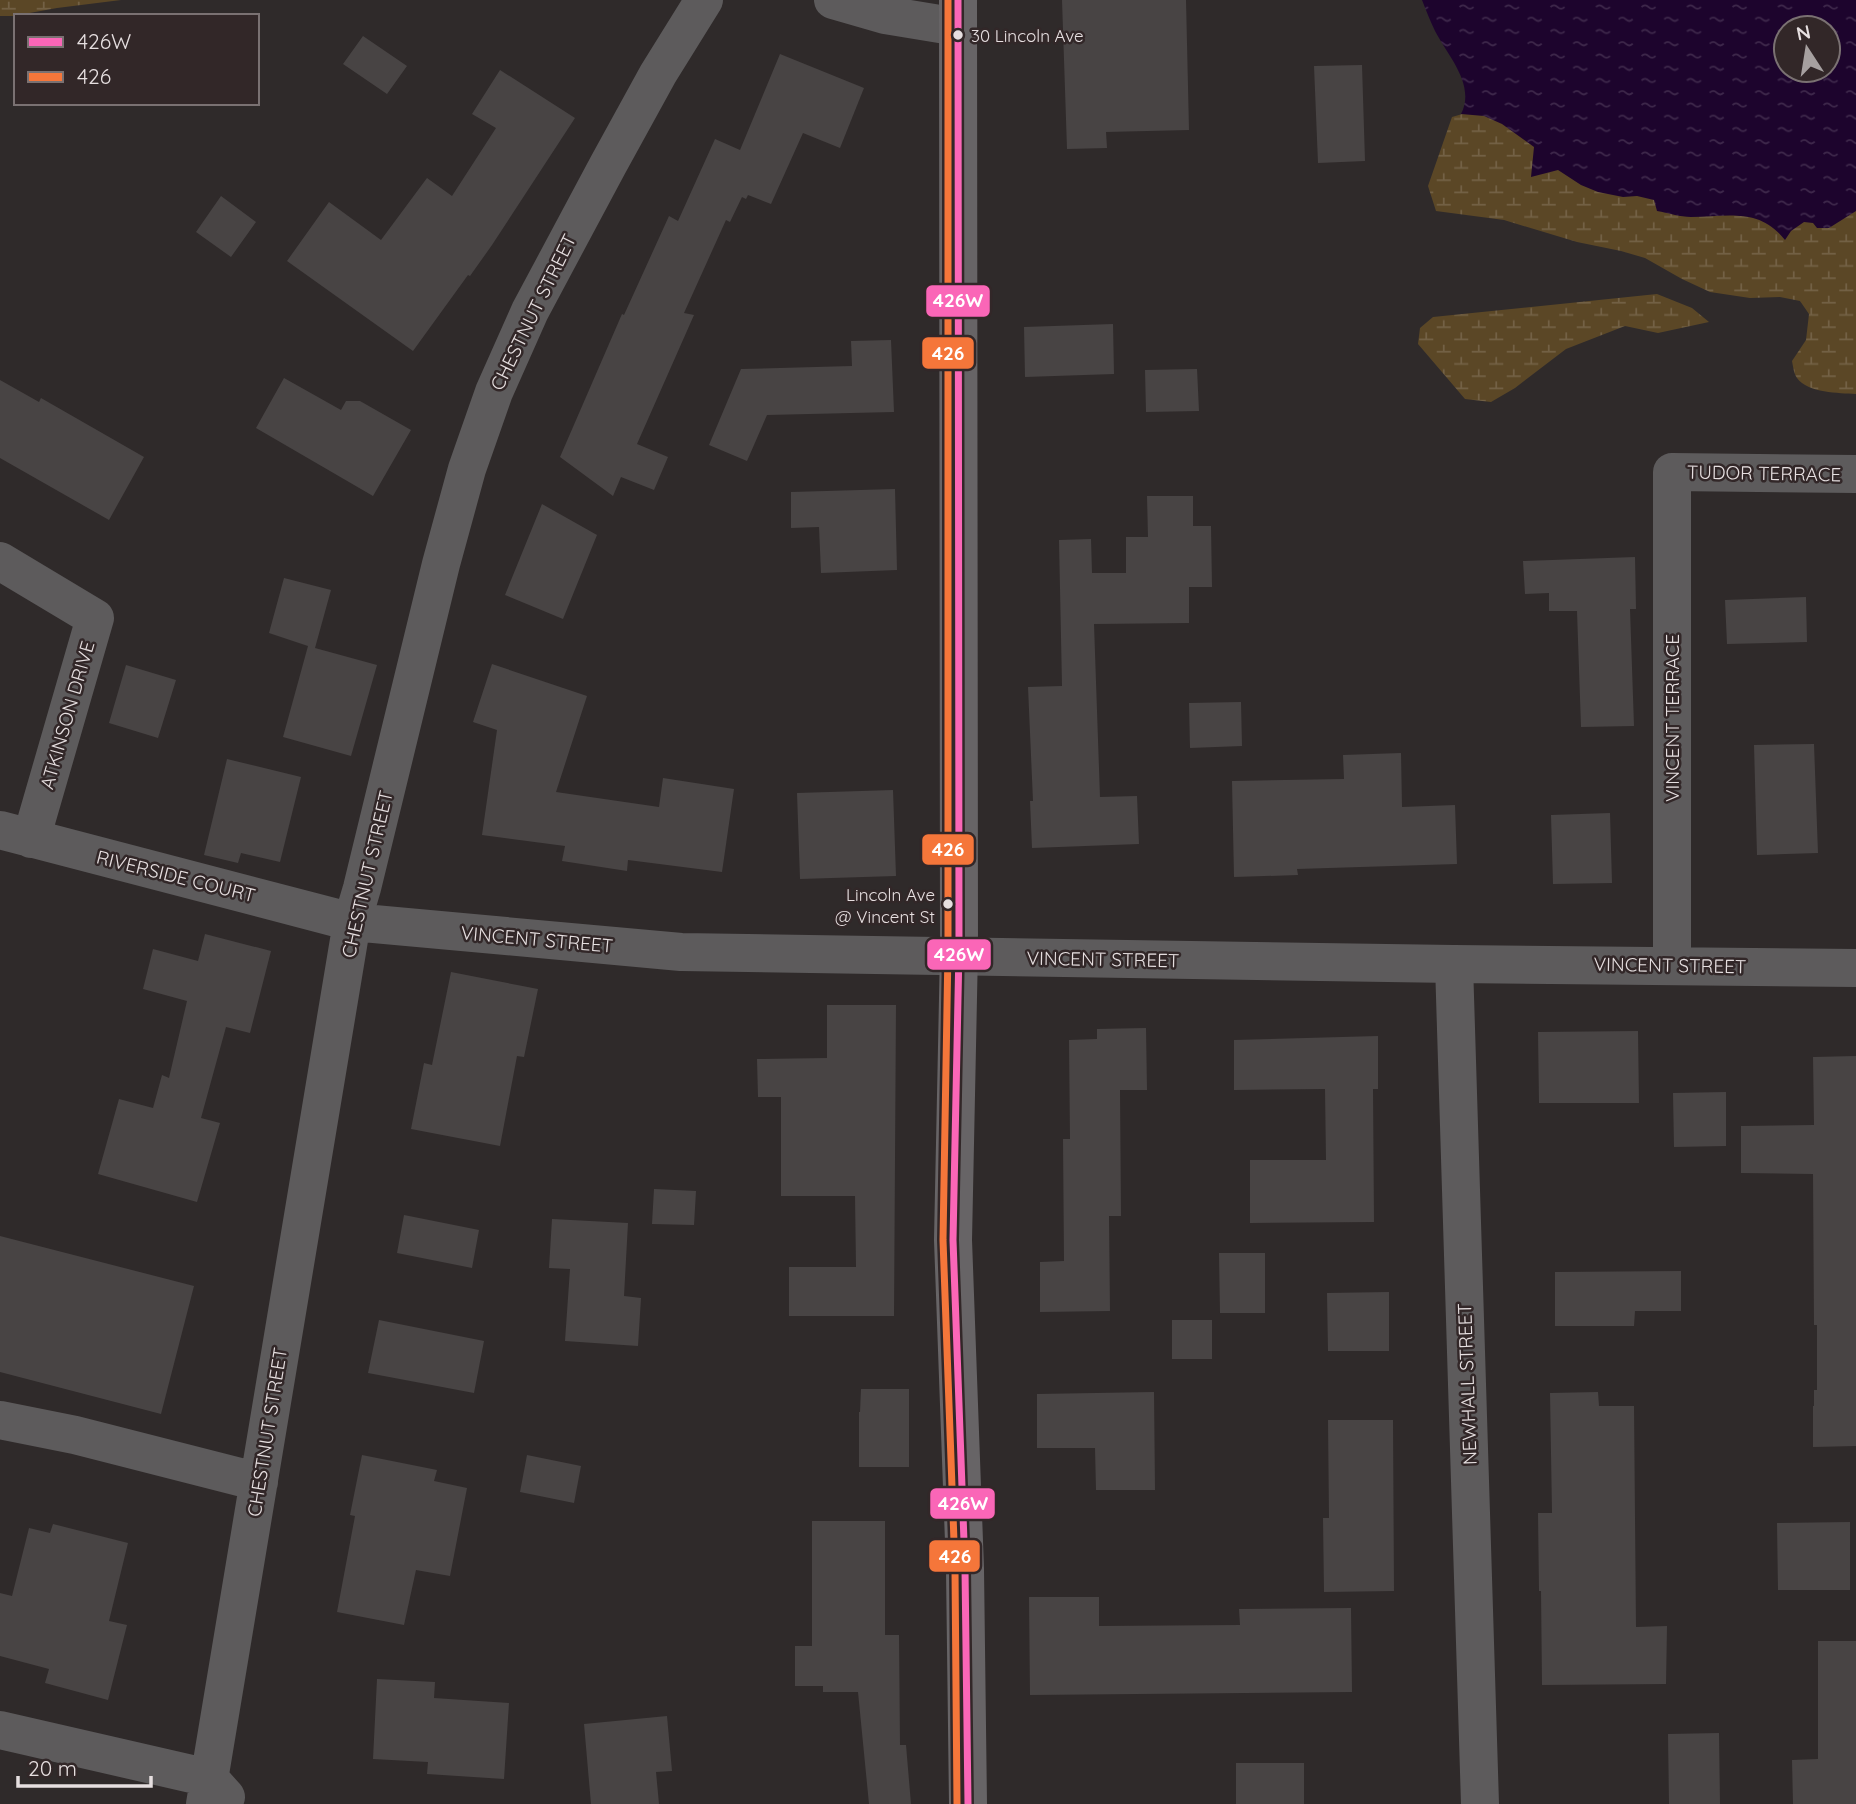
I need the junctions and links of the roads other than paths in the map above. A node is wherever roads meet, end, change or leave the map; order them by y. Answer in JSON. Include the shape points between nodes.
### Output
{"nodes":[{"id":1,"x":704,"y":0,"type":"edge"},
{"id":2,"x":834,"y":0,"type":"edge"},
{"id":3,"x":958,"y":13,"type":"edge"},
{"id":4,"x":1672,"y":472,"type":"joint"},
{"id":5,"x":1856,"y":474,"type":"edge"},
{"id":6,"x":0,"y":561,"type":"edge"},
{"id":7,"x":16,"y":834,"type":"edge"},
{"id":8,"x":352,"y":922,"type":"junction"},
{"id":9,"x":959,"y":956,"type":"junction"},
{"id":10,"x":1454,"y":964,"type":"junction"},
{"id":11,"x":1672,"y":965,"type":"junction"},
{"id":12,"x":1856,"y":968,"type":"edge"},
{"id":13,"x":0,"y":1420,"type":"edge"},
{"id":14,"x":259,"y":1482,"type":"junction"},
{"id":15,"x":0,"y":1730,"type":"edge"},
{"id":16,"x":215,"y":1795,"type":"edge"},
{"id":17,"x":968,"y":1804,"type":"edge"},
{"id":18,"x":1480,"y":1804,"type":"edge"}],
"edges":[{"from":1,"to":8,"type":"street","name":"CHESTNUT STREET","via":[[608,164],[530,311],[494,392],[444,552]]},
{"from":2,"to":3,"type":"street","via":[[885,15]]},
{"from":3,"to":9,"type":"main road"},
{"from":4,"to":5,"type":"street","name":"TUDOR TERRACE"},
{"from":4,"to":11,"type":"street","name":"VINCENT TERRACE"},
{"from":6,"to":7,"type":"street","name":"ATKINSON DRIVE","via":[[95,618]]},
{"from":7,"to":8,"type":"street","name":"RIVERSIDE COURT"},
{"from":8,"to":9,"type":"street","name":"VINCENT STREET","via":[[681,952]]},
{"from":8,"to":14,"type":"street","name":"CHESTNUT STREET"},
{"from":9,"to":10,"type":"street","name":"VINCENT STREET"},
{"from":9,"to":17,"type":"main road","via":[[953,1240]]},
{"from":10,"to":11,"type":"street","name":"VINCENT STREET"},
{"from":10,"to":18,"type":"street","name":"NEWHALL STREET"},
{"from":11,"to":12,"type":"street","name":"VINCENT STREET"},
{"from":13,"to":14,"type":"street"},
{"from":14,"to":16,"type":"street","name":"CHESTNUT STREET"},
{"from":15,"to":16,"type":"street"}]}
